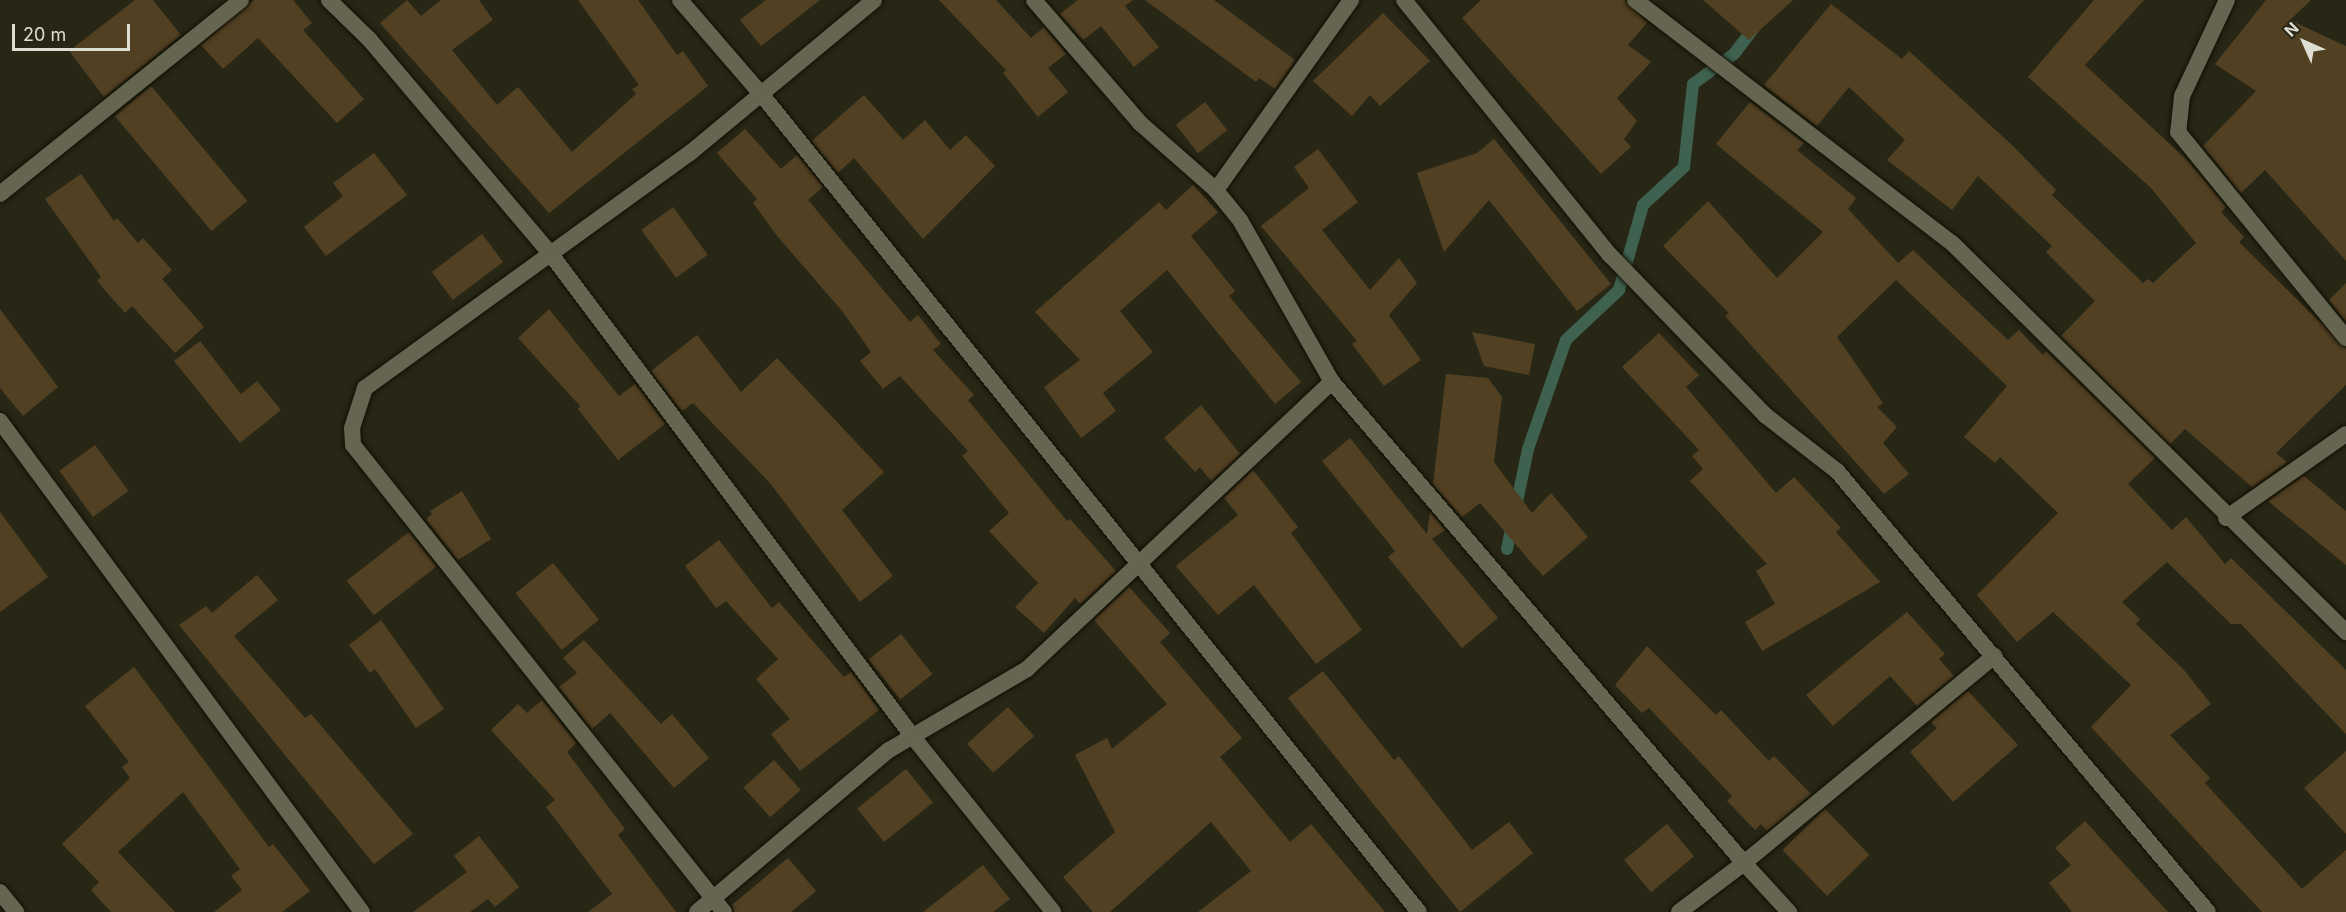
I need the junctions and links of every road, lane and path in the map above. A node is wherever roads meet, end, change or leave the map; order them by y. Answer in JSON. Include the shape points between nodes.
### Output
{"nodes":[{"id":1,"x":241,"y":0,"type":"edge"},
{"id":2,"x":329,"y":0,"type":"edge"},
{"id":3,"x":680,"y":0,"type":"edge"},
{"id":4,"x":874,"y":0,"type":"edge"},
{"id":5,"x":1034,"y":0,"type":"edge"},
{"id":6,"x":1351,"y":0,"type":"edge"},
{"id":7,"x":1404,"y":0,"type":"edge"},
{"id":8,"x":1635,"y":0,"type":"edge"},
{"id":9,"x":2227,"y":0,"type":"edge"},
{"id":10,"x":762,"y":95,"type":"junction"},
{"id":11,"x":1216,"y":190,"type":"junction"},
{"id":12,"x":0,"y":194,"type":"edge"},
{"id":13,"x":550,"y":253,"type":"junction"},
{"id":14,"x":2346,"y":338,"type":"edge"},
{"id":15,"x":1332,"y":382,"type":"junction"},
{"id":16,"x":0,"y":421,"type":"edge"},
{"id":17,"x":2346,"y":434,"type":"edge"},
{"id":18,"x":2226,"y":519,"type":"junction"},
{"id":19,"x":1141,"y":566,"type":"junction"},
{"id":20,"x":2346,"y":632,"type":"edge"},
{"id":21,"x":1994,"y":656,"type":"junction"},
{"id":22,"x":913,"y":737,"type":"junction"},
{"id":23,"x":1744,"y":863,"type":"junction"},
{"id":24,"x":0,"y":892,"type":"edge"},
{"id":25,"x":719,"y":905,"type":"edge"},
{"id":26,"x":16,"y":912,"type":"edge"},
{"id":27,"x":362,"y":912,"type":"edge"},
{"id":28,"x":697,"y":912,"type":"edge"},
{"id":29,"x":1053,"y":912,"type":"edge"},
{"id":30,"x":1419,"y":912,"type":"edge"},
{"id":31,"x":1678,"y":912,"type":"edge"},
{"id":32,"x":1789,"y":912,"type":"edge"},
{"id":33,"x":2208,"y":912,"type":"edge"}],
"edges":[{"from":1,"to":12,"type":"street"},
{"from":2,"to":13,"type":"street","via":[[369,39]]},
{"from":3,"to":10,"type":"street"},
{"from":4,"to":10,"type":"street"},
{"from":5,"to":11,"type":"street","via":[[1140,123]]},
{"from":6,"to":11,"type":"street"},
{"from":7,"to":21,"type":"street","via":[[1610,255],[1765,415],[1837,471]]},
{"from":8,"to":18,"type":"street","via":[[1952,243]]},
{"from":9,"to":14,"type":"street","via":[[2182,96],[2178,132]]},
{"from":10,"to":13,"type":"street"},
{"from":10,"to":19,"type":"street"},
{"from":11,"to":15,"type":"street","via":[[1240,220]]},
{"from":13,"to":22,"type":"street"},
{"from":13,"to":25,"type":"street","via":[[366,388],[352,428],[353,445]]},
{"from":15,"to":19,"type":"street"},
{"from":15,"to":23,"type":"street"},
{"from":16,"to":27,"type":"street"},
{"from":17,"to":18,"type":"street"},
{"from":18,"to":20,"type":"street"},
{"from":19,"to":22,"type":"street","via":[[1027,669]]},
{"from":19,"to":30,"type":"street"},
{"from":21,"to":23,"type":"street"},
{"from":21,"to":33,"type":"street"},
{"from":22,"to":25,"type":"street","via":[[889,750]]},
{"from":22,"to":29,"type":"street"},
{"from":23,"to":31,"type":"street"},
{"from":23,"to":32,"type":"street"},
{"from":24,"to":26,"type":"street"},
{"from":25,"to":28,"type":"street"}]}
